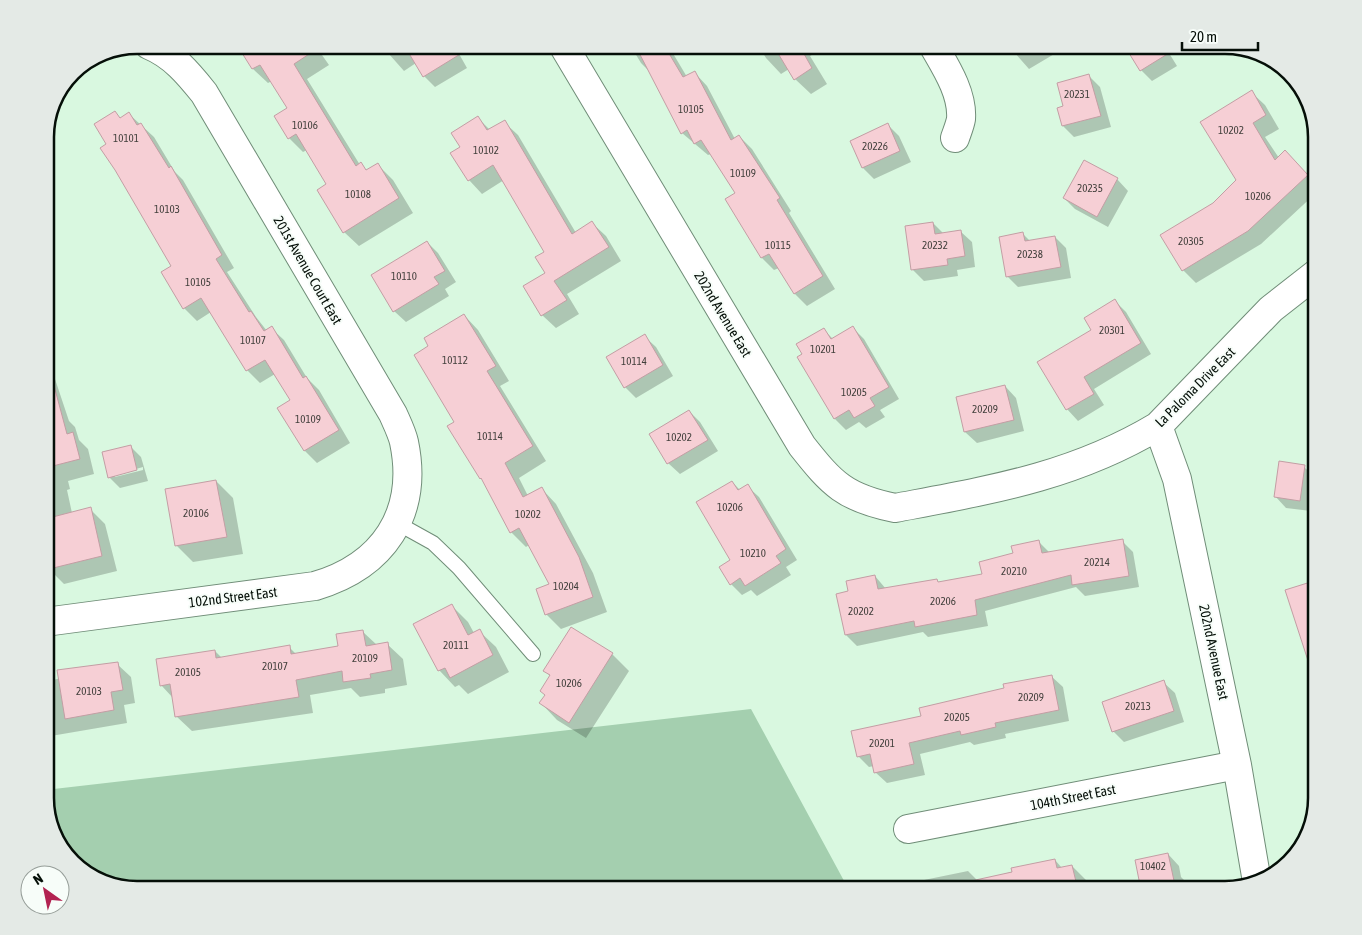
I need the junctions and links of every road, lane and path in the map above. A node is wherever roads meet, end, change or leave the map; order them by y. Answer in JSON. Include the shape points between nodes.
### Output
{"nodes":[{"id":1,"x":167,"y":54,"type":"edge"},
{"id":2,"x":568,"y":54,"type":"edge"},
{"id":3,"x":938,"y":54,"type":"edge"},
{"id":4,"x":955,"y":138,"type":"dead end"},
{"id":5,"x":1308,"y":280,"type":"edge"},
{"id":6,"x":1158,"y":426,"type":"junction"},
{"id":7,"x":937,"y":500,"type":"joint"},
{"id":8,"x":397,"y":523,"type":"junction"},
{"id":9,"x":54,"y":621,"type":"edge"},
{"id":10,"x":533,"y":654,"type":"dead end"},
{"id":11,"x":1238,"y":765,"type":"junction"},
{"id":12,"x":908,"y":829,"type":"dead end"},
{"id":13,"x":1256,"y":875,"type":"edge"}],
"edges":[{"from":1,"to":8,"type":"street","name":"201st Avenue Court East","via":[[185,69],[204,93],[393,414],[404,440],[408,470],[407,493]]},
{"from":2,"to":7,"type":"street","name":"202nd Avenue East","via":[[802,446],[822,471],[847,494],[877,504],[895,508]]},
{"from":3,"to":4,"type":"street","via":[[957,96],[961,118]]},
{"from":5,"to":6,"type":"street","name":"La Paloma Drive East","via":[[1271,309]]},
{"from":6,"to":7,"type":"street","name":"La Paloma Drive East","via":[[1082,464],[1012,485]]},
{"from":6,"to":11,"type":"street","name":"202nd Avenue East","via":[[1177,480]]},
{"from":8,"to":9,"type":"street","name":"102nd Street East","via":[[381,547],[359,568],[315,586]]},
{"from":8,"to":10,"type":"lane","via":[[433,543],[459,568]]},
{"from":11,"to":12,"type":"street","name":"104th Street East"},
{"from":11,"to":13,"type":"street","name":"202nd Avenue East"}]}
